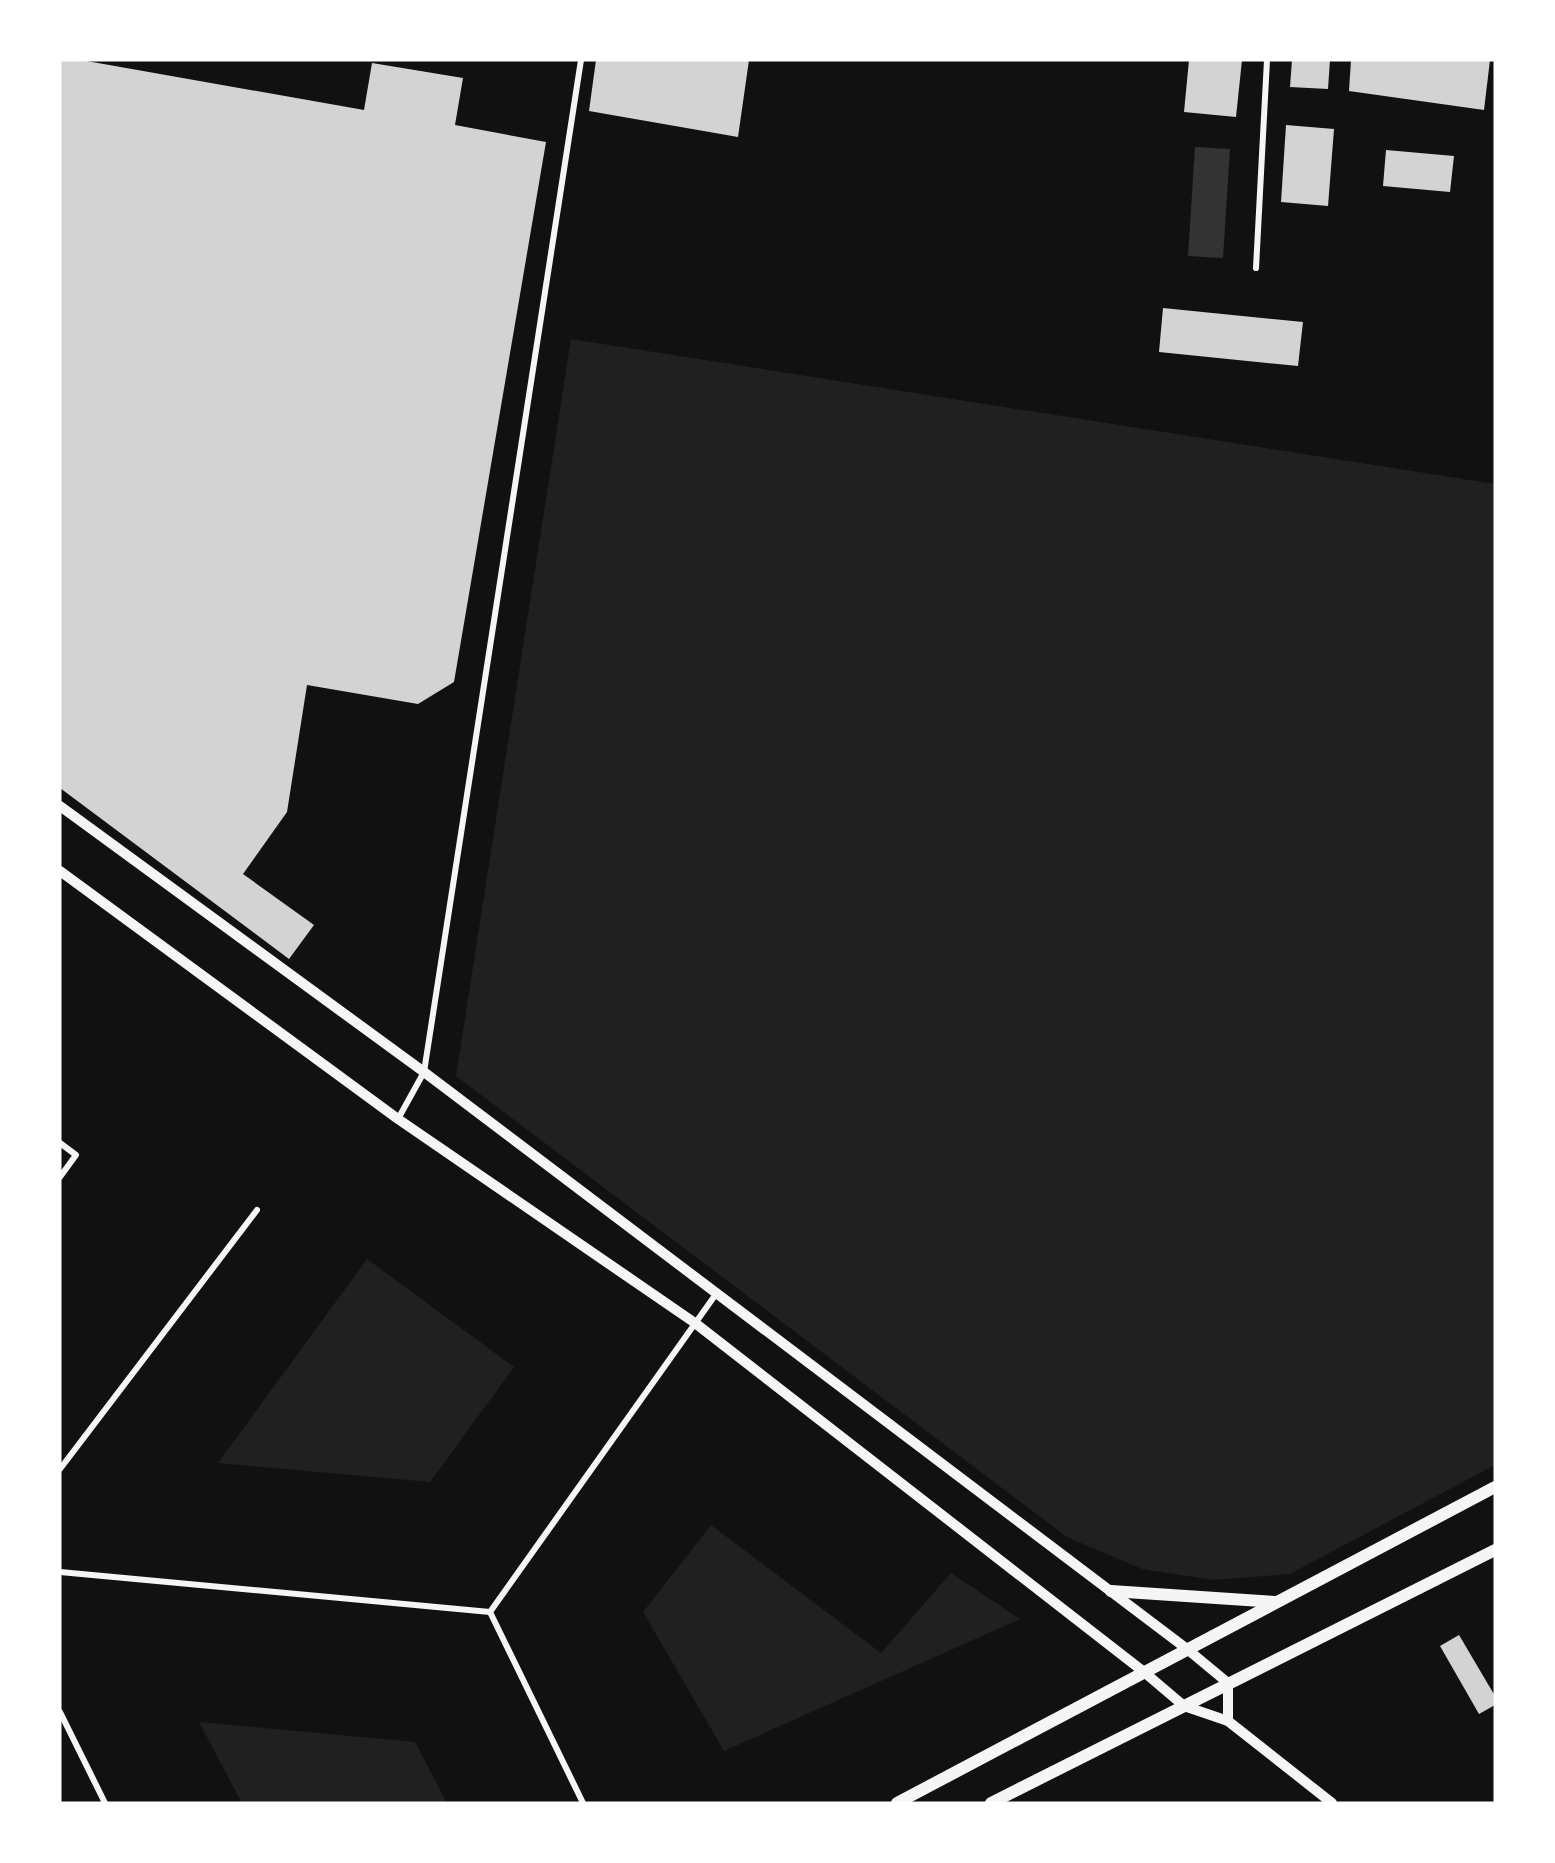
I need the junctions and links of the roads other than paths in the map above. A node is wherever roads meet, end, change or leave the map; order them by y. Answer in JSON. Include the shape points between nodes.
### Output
{"nodes":[{"id":1,"x":581,"y":60,"type":"edge"},
{"id":2,"x":1267,"y":60,"type":"edge"},
{"id":3,"x":1256,"y":268,"type":"dead end"},
{"id":4,"x":60,"y":806,"type":"edge"},
{"id":5,"x":60,"y":871,"type":"edge"},
{"id":6,"x":424,"y":1072,"type":"junction"},
{"id":7,"x":398,"y":1119,"type":"junction"},
{"id":8,"x":60,"y":1143,"type":"edge"},
{"id":9,"x":60,"y":1177,"type":"edge"},
{"id":10,"x":257,"y":1210,"type":"dead end"},
{"id":11,"x":716,"y":1294,"type":"junction"},
{"id":12,"x":695,"y":1323,"type":"junction"},
{"id":13,"x":60,"y":1469,"type":"edge"},
{"id":14,"x":1495,"y":1487,"type":"edge"},
{"id":15,"x":1495,"y":1550,"type":"edge"},
{"id":16,"x":60,"y":1572,"type":"edge"},
{"id":17,"x":1111,"y":1591,"type":"junction"},
{"id":18,"x":1276,"y":1602,"type":"junction"},
{"id":19,"x":490,"y":1612,"type":"junction"},
{"id":20,"x":1187,"y":1649,"type":"junction"},
{"id":21,"x":1144,"y":1672,"type":"junction"},
{"id":22,"x":1228,"y":1683,"type":"junction"},
{"id":23,"x":1185,"y":1706,"type":"junction"},
{"id":24,"x":60,"y":1712,"type":"edge"},
{"id":25,"x":1228,"y":1721,"type":"junction"},
{"id":26,"x":105,"y":1803,"type":"edge"},
{"id":27,"x":583,"y":1803,"type":"edge"},
{"id":28,"x":897,"y":1803,"type":"edge"},
{"id":29,"x":991,"y":1803,"type":"edge"},
{"id":30,"x":1332,"y":1803,"type":"edge"}],
"edges":[{"from":1,"to":6,"type":"street"},
{"from":2,"to":3,"type":"street"},
{"from":4,"to":6,"type":"street"},
{"from":5,"to":7,"type":"street"},
{"from":6,"to":7,"type":"street"},
{"from":6,"to":11,"type":"street"},
{"from":7,"to":12,"type":"street"},
{"from":8,"to":9,"type":"street","via":[[76,1155]]},
{"from":10,"to":13,"type":"street"},
{"from":11,"to":12,"type":"street"},
{"from":11,"to":17,"type":"street"},
{"from":12,"to":19,"type":"street"},
{"from":12,"to":21,"type":"street"},
{"from":14,"to":18,"type":"main road"},
{"from":15,"to":22,"type":"main road"},
{"from":16,"to":19,"type":"street"},
{"from":17,"to":18,"type":"main road"},
{"from":17,"to":20,"type":"street"},
{"from":18,"to":20,"type":"main road"},
{"from":19,"to":27,"type":"street"},
{"from":20,"to":21,"type":"main road"},
{"from":20,"to":22,"type":"street"},
{"from":21,"to":23,"type":"street"},
{"from":21,"to":28,"type":"main road"},
{"from":22,"to":23,"type":"main road"},
{"from":22,"to":25,"type":"street"},
{"from":23,"to":25,"type":"street"},
{"from":23,"to":29,"type":"main road"},
{"from":24,"to":26,"type":"street"},
{"from":25,"to":30,"type":"street"}]}
